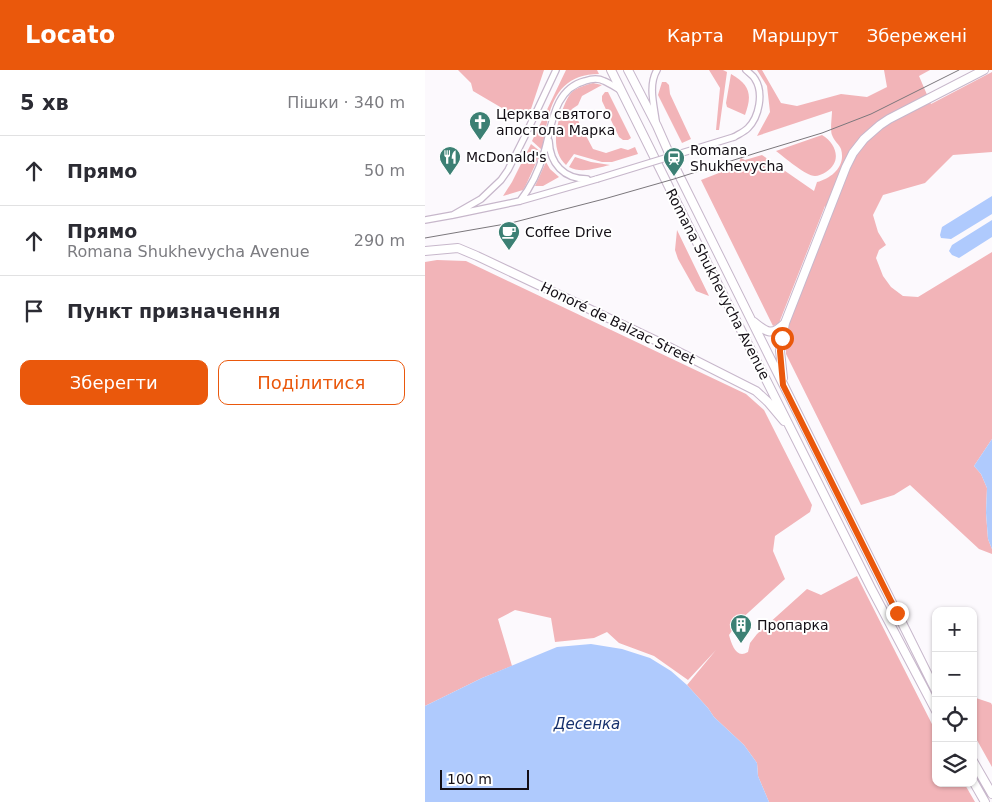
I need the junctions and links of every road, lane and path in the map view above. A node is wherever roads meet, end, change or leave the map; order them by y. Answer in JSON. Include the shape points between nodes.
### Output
{"nodes":[{"id":1,"x":556,"y":70,"type":"edge"},
{"id":2,"x":611,"y":70,"type":"edge"},
{"id":3,"x":628,"y":70,"type":"edge"},
{"id":4,"x":657,"y":70,"type":"edge"},
{"id":5,"x":746,"y":70,"type":"edge"},
{"id":6,"x":985,"y":70,"type":"edge"},
{"id":7,"x":621,"y":90,"type":"junction"},
{"id":8,"x":657,"y":126,"type":"junction"},
{"id":9,"x":549,"y":136,"type":"junction"},
{"id":10,"x":597,"y":179,"type":"junction"},
{"id":11,"x":520,"y":201,"type":"junction"},
{"id":12,"x":453,"y":215,"type":"junction"},
{"id":13,"x":425,"y":220,"type":"edge"},
{"id":14,"x":425,"y":251,"type":"edge"},
{"id":15,"x":751,"y":321,"type":"junction"},
{"id":16,"x":785,"y":323,"type":"junction"},
{"id":17,"x":783,"y":385,"type":"junction"},
{"id":18,"x":793,"y":432,"type":"junction"},
{"id":19,"x":932,"y":683,"type":"edge"},
{"id":20,"x":932,"y":703,"type":"edge"},
{"id":21,"x":977,"y":768,"type":"edge"},
{"id":22,"x":976,"y":787,"type":"edge"},
{"id":23,"x":992,"y":794,"type":"edge"},
{"id":24,"x":985,"y":802,"type":"edge"}],
"edges":[{"from":1,"to":12,"type":"street","via":[[501,180],[481,199]]},
{"from":2,"to":7,"type":"main road","name":"Romana Shukhevycha Avenue"},
{"from":3,"to":8,"type":"main road","name":"Romana Shukhevycha Avenue"},
{"from":4,"to":8,"type":"street","via":[[652,89]]},
{"from":5,"to":10,"type":"street","bridge":true,"via":[[755,79],[759,100],[753,122],[744,132]]},
{"from":6,"to":16,"type":"main road","via":[[889,119],[872,131],[853,152]]},
{"from":7,"to":9,"type":"street","via":[[598,80],[586,80],[573,86],[559,101]]},
{"from":7,"to":18,"type":"main road","name":"Romana Shukhevycha Avenue"},
{"from":8,"to":15,"type":"main road","name":"Romana Shukhevycha Avenue"},
{"from":9,"to":10,"type":"street","via":[[552,158],[563,172],[576,179]]},
{"from":9,"to":11,"type":"street","via":[[529,189]]},
{"from":10,"to":11,"type":"street"},
{"from":11,"to":12,"type":"street"},
{"from":12,"to":13,"type":"street"},
{"from":14,"to":18,"type":"main road","name":"Honoré de Balzac Street","via":[[458,248],[659,342],[755,392],[768,402]]},
{"from":15,"to":16,"type":"main road","via":[[770,332]]},
{"from":15,"to":17,"type":"main road","name":"Romana Shukhevycha Avenue"},
{"from":16,"to":17,"type":"main road","via":[[780,351]]},
{"from":17,"to":19,"type":"main road","name":"Romana Shukhevycha Avenue"},
{"from":18,"to":20,"type":"main road","name":"Romana Shukhevycha Avenue"},
{"from":21,"to":23,"type":"main road"},
{"from":22,"to":24,"type":"main road"}]}
